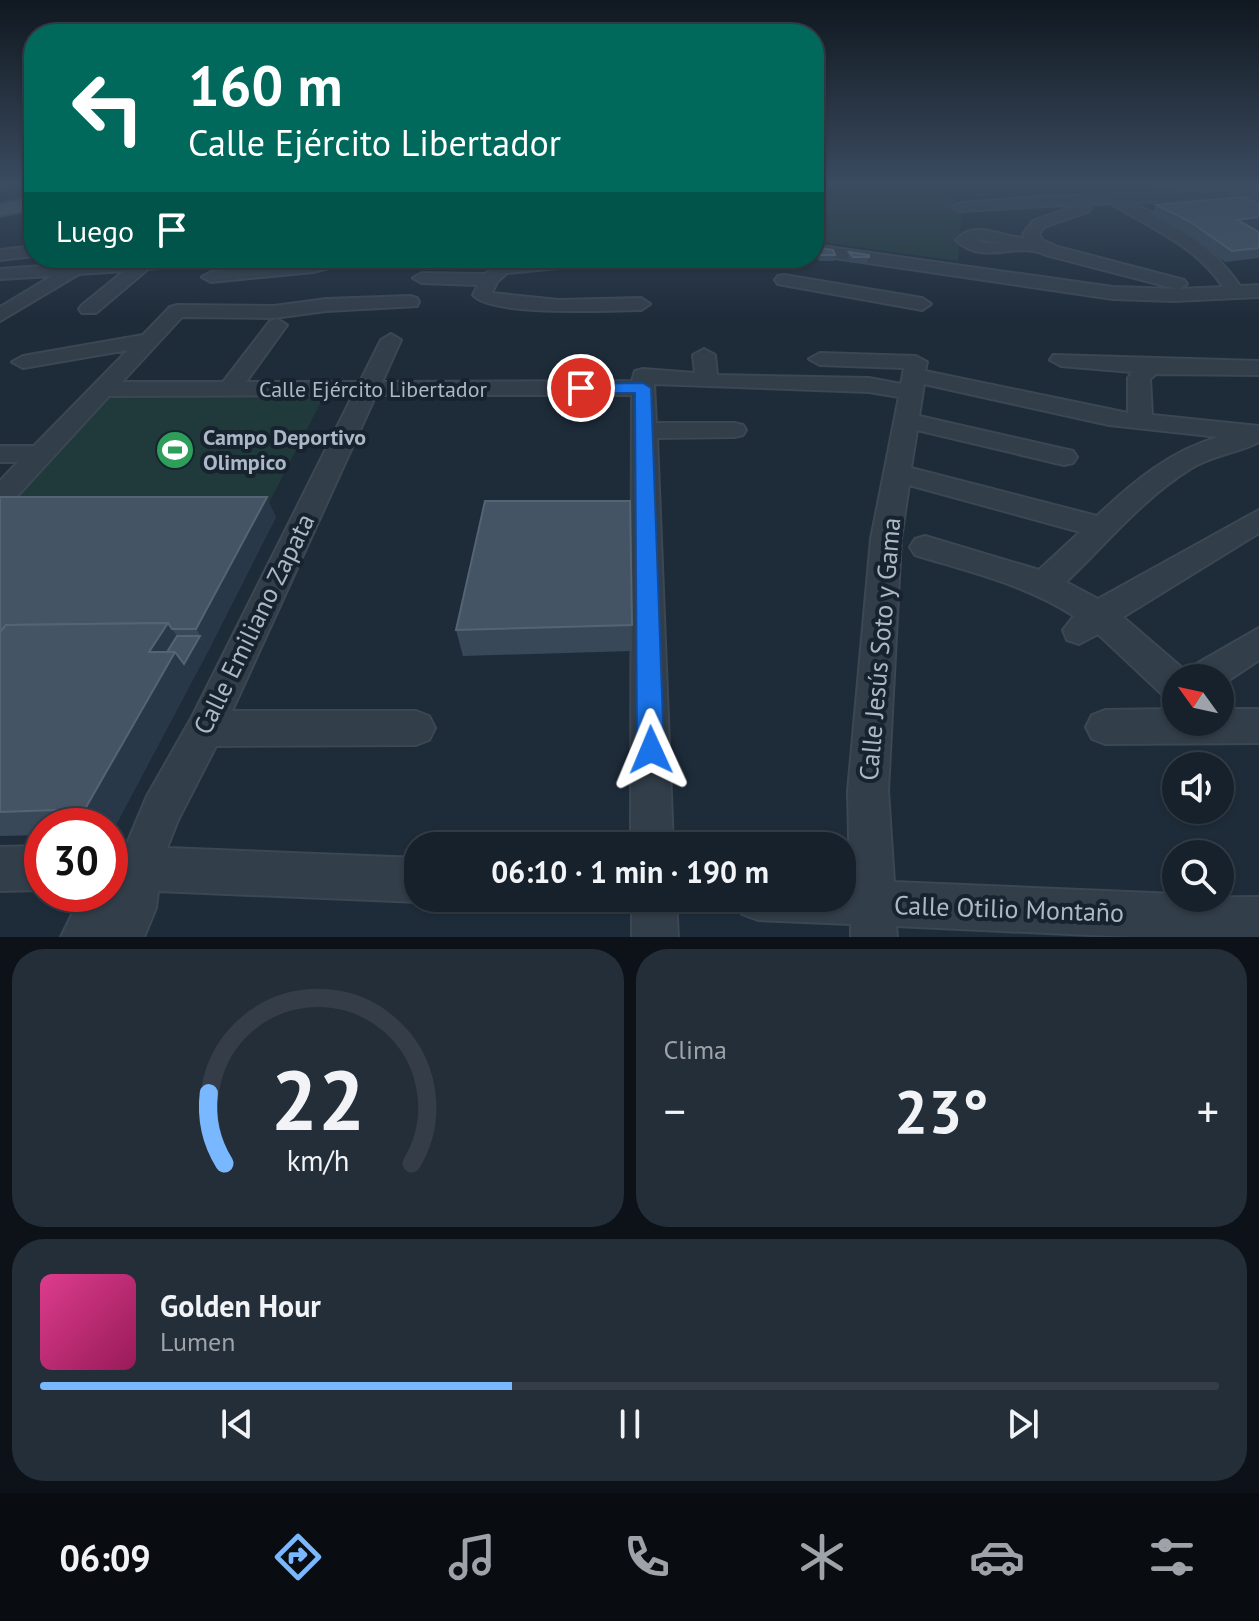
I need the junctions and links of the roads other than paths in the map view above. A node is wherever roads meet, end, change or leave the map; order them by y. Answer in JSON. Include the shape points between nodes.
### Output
{"nodes":[{"id":1,"x":1034,"y":230,"type":"edge"},
{"id":2,"x":1171,"y":230,"type":"edge"},
{"id":3,"x":1007,"y":243,"type":"dead end"},
{"id":4,"x":1035,"y":243,"type":"junction"},
{"id":5,"x":824,"y":251,"type":"edge"},
{"id":6,"x":24,"y":253,"type":"edge"},
{"id":7,"x":1,"y":256,"type":"edge"},
{"id":8,"x":101,"y":268,"type":"edge"},
{"id":9,"x":138,"y":268,"type":"edge"},
{"id":10,"x":221,"y":268,"type":"edge"},
{"id":11,"x":305,"y":268,"type":"edge"},
{"id":12,"x":502,"y":268,"type":"edge"},
{"id":13,"x":74,"y":270,"type":"junction"},
{"id":14,"x":0,"y":275,"type":"edge"},
{"id":15,"x":422,"y":278,"type":"dead end"},
{"id":16,"x":489,"y":280,"type":"junction"},
{"id":17,"x":784,"y":280,"type":"dead end"},
{"id":18,"x":1259,"y":291,"type":"edge"},
{"id":19,"x":1235,"y":292,"type":"junction"},
{"id":20,"x":1213,"y":293,"type":"junction"},
{"id":21,"x":410,"y":302,"type":"dead end"},
{"id":22,"x":514,"y":302,"type":"junction"},
{"id":23,"x":641,"y":304,"type":"dead end"},
{"id":24,"x":922,"y":304,"type":"dead end"},
{"id":25,"x":89,"y":309,"type":"dead end"},
{"id":26,"x":0,"y":315,"type":"edge"},
{"id":27,"x":501,"y":318,"type":"dead end"},
{"id":28,"x":277,"y":325,"type":"dead end"},
{"id":29,"x":149,"y":340,"type":"junction"},
{"id":30,"x":391,"y":340,"type":"dead end"},
{"id":31,"x":704,"y":355,"type":"dead end"},
{"id":32,"x":820,"y":359,"type":"dead end"},
{"id":33,"x":1061,"y":360,"type":"dead end"},
{"id":34,"x":23,"y":362,"type":"dead end"},
{"id":35,"x":1150,"y":367,"type":"junction"},
{"id":36,"x":1259,"y":368,"type":"edge"},
{"id":37,"x":707,"y":381,"type":"junction"},
{"id":38,"x":643,"y":382,"type":"junction"},
{"id":39,"x":911,"y":387,"type":"junction"},
{"id":40,"x":104,"y":389,"type":"junction"},
{"id":41,"x":229,"y":389,"type":"junction"},
{"id":42,"x":366,"y":390,"type":"junction"},
{"id":43,"x":1140,"y":421,"type":"junction"},
{"id":44,"x":734,"y":430,"type":"dead end"},
{"id":45,"x":644,"y":431,"type":"junction"},
{"id":46,"x":1259,"y":435,"type":"edge"},
{"id":47,"x":0,"y":454,"type":"edge"},
{"id":48,"x":43,"y":454,"type":"junction"},
{"id":49,"x":1064,"y":457,"type":"dead end"},
{"id":50,"x":897,"y":473,"type":"junction"},
{"id":51,"x":0,"y":497,"type":"edge"},
{"id":52,"x":1259,"y":520,"type":"edge"},
{"id":53,"x":1103,"y":528,"type":"junction"},
{"id":54,"x":925,"y":547,"type":"dead end"},
{"id":55,"x":1043,"y":585,"type":"junction"},
{"id":56,"x":1090,"y":624,"type":"junction"},
{"id":57,"x":1259,"y":642,"type":"edge"},
{"id":58,"x":1225,"y":664,"type":"edge"},
{"id":59,"x":1162,"y":675,"type":"edge"},
{"id":60,"x":1234,"y":724,"type":"edge"},
{"id":61,"x":1162,"y":725,"type":"edge"},
{"id":62,"x":1259,"y":726,"type":"edge"},
{"id":63,"x":1105,"y":727,"type":"dead end"},
{"id":64,"x":416,"y":728,"type":"dead end"},
{"id":65,"x":205,"y":729,"type":"junction"},
{"id":66,"x":652,"y":832,"type":"edge"},
{"id":67,"x":128,"y":860,"type":"edge"},
{"id":68,"x":128,"y":866,"type":"edge"},
{"id":69,"x":24,"y":868,"type":"edge"},
{"id":70,"x":0,"y":869,"type":"edge"},
{"id":71,"x":404,"y":879,"type":"edge"},
{"id":72,"x":128,"y":883,"type":"edge"},
{"id":73,"x":96,"y":912,"type":"edge"},
{"id":74,"x":654,"y":912,"type":"edge"},
{"id":75,"x":832,"y":912,"type":"edge"},
{"id":76,"x":874,"y":920,"type":"edge"},
{"id":77,"x":1259,"y":920,"type":"edge"},
{"id":78,"x":84,"y":937,"type":"edge"},
{"id":79,"x":120,"y":937,"type":"edge"},
{"id":80,"x":655,"y":937,"type":"edge"}],
"edges":[{"from":1,"to":4,"type":"street"},
{"from":2,"to":19,"type":"street","via":[[1222,269]]},
{"from":3,"to":4,"type":"street"},
{"from":4,"to":20,"type":"street"},
{"from":5,"to":20,"type":"street","via":[[1113,293]]},
{"from":6,"to":7,"type":"street"},
{"from":8,"to":13,"type":"street"},
{"from":9,"to":25,"type":"street"},
{"from":10,"to":11,"type":"street","via":[[208,280]]},
{"from":12,"to":16,"type":"street"},
{"from":13,"to":14,"type":"street"},
{"from":13,"to":26,"type":"street"},
{"from":15,"to":16,"type":"street"},
{"from":16,"to":22,"type":"street","via":[[482,295]]},
{"from":17,"to":24,"type":"street"},
{"from":18,"to":19,"type":"street"},
{"from":19,"to":20,"type":"street"},
{"from":21,"to":29,"type":"street","via":[[274,312],[177,311]]},
{"from":22,"to":23,"type":"street"},
{"from":22,"to":27,"type":"street"},
{"from":28,"to":41,"type":"street"},
{"from":29,"to":34,"type":"street"},
{"from":29,"to":40,"type":"street"},
{"from":30,"to":42,"type":"street","name":"Calle Emiliano Zapata"},
{"from":31,"to":37,"type":"street"},
{"from":32,"to":39,"type":"street"},
{"from":33,"to":35,"type":"street"},
{"from":35,"to":36,"type":"street"},
{"from":35,"to":43,"type":"street","via":[[1139,378]]},
{"from":37,"to":38,"type":"street","name":"Calle Ejército Libertador"},
{"from":37,"to":39,"type":"street","name":"Calle Ejército Libertador"},
{"from":38,"to":42,"type":"street","name":"Calle Ejército Libertador"},
{"from":38,"to":45,"type":"street"},
{"from":39,"to":43,"type":"street"},
{"from":39,"to":49,"type":"street"},
{"from":39,"to":50,"type":"street","name":"Calle Jesús Soto y Gama"},
{"from":40,"to":41,"type":"street","name":"Calle Ejército Libertador"},
{"from":40,"to":48,"type":"street"},
{"from":41,"to":42,"type":"street","name":"Calle Ejército Libertador"},
{"from":42,"to":65,"type":"street","name":"Calle Emiliano Zapata"},
{"from":43,"to":46,"type":"street"},
{"from":44,"to":45,"type":"street"},
{"from":45,"to":66,"type":"street"},
{"from":46,"to":53,"type":"street","via":[[1191,458]]},
{"from":47,"to":48,"type":"street"},
{"from":48,"to":51,"type":"street"},
{"from":50,"to":53,"type":"street"},
{"from":50,"to":76,"type":"street","name":"Calle Jesús Soto y Gama","via":[[886,539],[868,791]]},
{"from":52,"to":56,"type":"street"},
{"from":53,"to":55,"type":"street"},
{"from":54,"to":55,"type":"street","via":[[979,560]]},
{"from":55,"to":56,"type":"street"},
{"from":56,"to":59,"type":"street"},
{"from":57,"to":58,"type":"street"},
{"from":60,"to":62,"type":"street"},
{"from":61,"to":63,"type":"street"},
{"from":64,"to":65,"type":"street"},
{"from":65,"to":67,"type":"street","name":"Calle Emiliano Zapata"},
{"from":68,"to":71,"type":"street"},
{"from":69,"to":70,"type":"street"},
{"from":72,"to":79,"type":"street","name":"Calle Emiliano Zapata","via":[[134,908]]},
{"from":73,"to":78,"type":"street","name":"Calle Emiliano Zapata"},
{"from":74,"to":80,"type":"street"},
{"from":75,"to":76,"type":"street","name":"Calle Otilio Montaño"},
{"from":76,"to":77,"type":"street","name":"Calle Otilio Montaño"}]}
